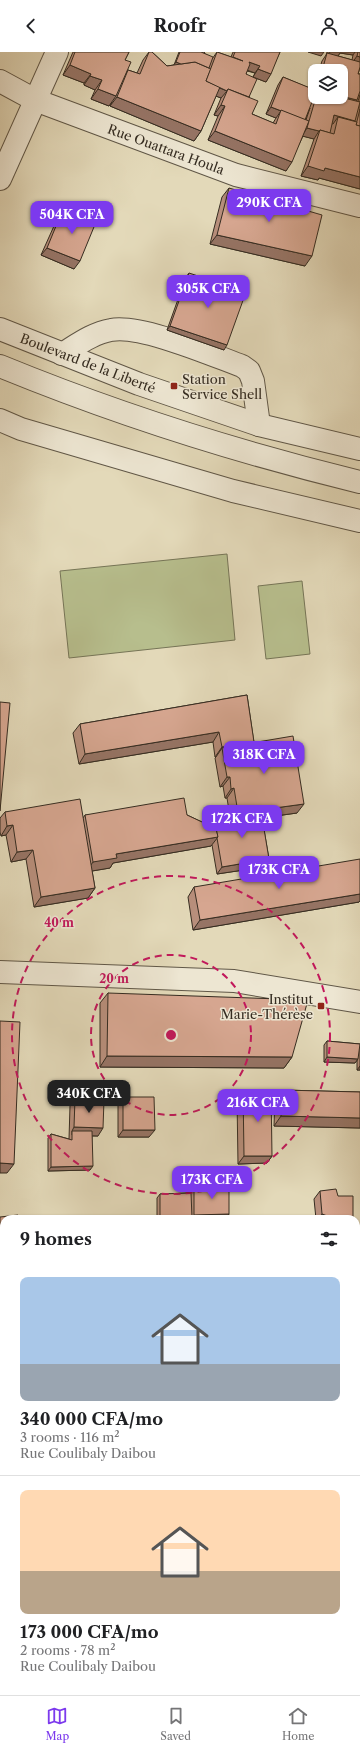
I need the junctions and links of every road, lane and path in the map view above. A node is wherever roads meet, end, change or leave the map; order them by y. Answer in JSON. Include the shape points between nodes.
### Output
{"nodes":[{"id":1,"x":57,"y":52,"type":"edge"},
{"id":2,"x":0,"y":81,"type":"edge"},
{"id":3,"x":35,"y":100,"type":"junction"},
{"id":4,"x":0,"y":179,"type":"edge"},
{"id":5,"x":360,"y":206,"type":"edge"},
{"id":6,"x":0,"y":329,"type":"edge"},
{"id":7,"x":62,"y":354,"type":"junction"},
{"id":8,"x":0,"y":366,"type":"edge"},
{"id":9,"x":0,"y":420,"type":"edge"},
{"id":10,"x":259,"y":424,"type":"junction"},
{"id":11,"x":360,"y":449,"type":"edge"},
{"id":12,"x":360,"y":482,"type":"edge"},
{"id":13,"x":360,"y":522,"type":"edge"},
{"id":14,"x":0,"y":972,"type":"edge"},
{"id":15,"x":360,"y":1002,"type":"edge"}],
"edges":[{"from":1,"to":3,"type":"street"},
{"from":2,"to":3,"type":"street","name":"Rue Ouattara Houla"},
{"from":3,"to":4,"type":"street"},
{"from":3,"to":5,"type":"street","name":"Rue Ouattara Houla","via":[[236,175]]},
{"from":6,"to":7,"type":"street","name":"Boulevard de la Liberté"},
{"from":7,"to":10,"type":"street","name":"Boulevard de la Liberté","via":[[139,384]]},
{"from":7,"to":10,"type":"street","via":[[100,332],[113,329],[139,330],[242,366],[250,371],[253,380]]},
{"from":8,"to":12,"type":"street","via":[[127,416],[297,467]]},
{"from":9,"to":13,"type":"street","via":[[22,429],[233,491]]},
{"from":10,"to":11,"type":"street","name":"Boulevard de la Liberté"},
{"from":14,"to":15,"type":"street","via":[[234,981]]}]}
